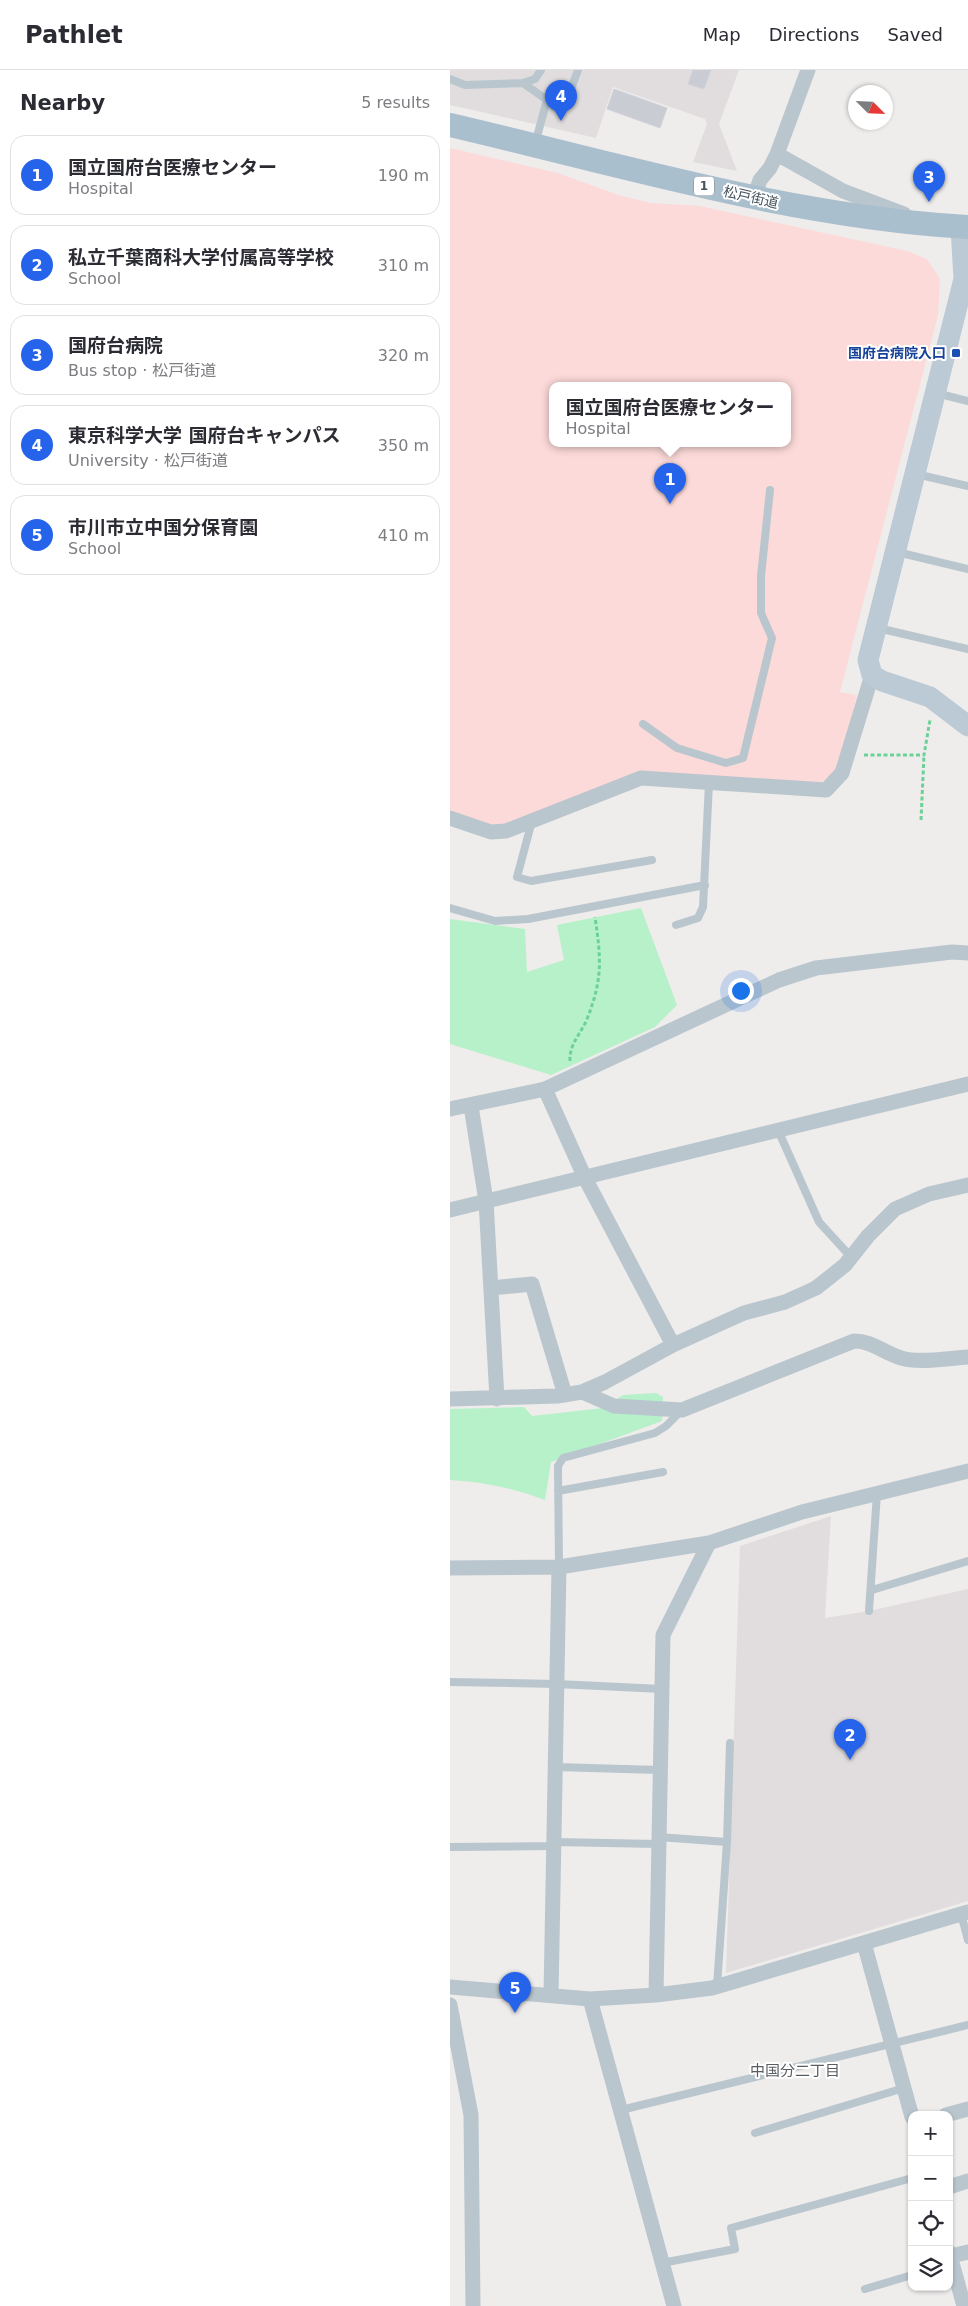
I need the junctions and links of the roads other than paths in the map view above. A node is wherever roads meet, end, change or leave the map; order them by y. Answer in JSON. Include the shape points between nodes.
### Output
{"nodes":[{"id":1,"x":541,"y":70,"type":"edge"},
{"id":2,"x":808,"y":70,"type":"edge"},
{"id":3,"x":575,"y":71,"type":"edge"},
{"id":4,"x":450,"y":80,"type":"edge"},
{"id":5,"x":523,"y":83,"type":"junction"},
{"id":6,"x":547,"y":100,"type":"junction"},
{"id":7,"x":450,"y":125,"type":"edge"},
{"id":8,"x":534,"y":145,"type":"junction"},
{"id":9,"x":777,"y":154,"type":"junction"},
{"id":10,"x":754,"y":198,"type":"junction"},
{"id":11,"x":957,"y":227,"type":"edge"},
{"id":12,"x":936,"y":393,"type":"junction"},
{"id":13,"x":968,"y":401,"type":"edge"},
{"id":14,"x":915,"y":474,"type":"junction"},
{"id":15,"x":968,"y":486,"type":"edge"},
{"id":16,"x":770,"y":490,"type":"dead end"},
{"id":17,"x":895,"y":551,"type":"junction"},
{"id":18,"x":968,"y":569,"type":"edge"},
{"id":19,"x":876,"y":628,"type":"junction"},
{"id":20,"x":968,"y":649,"type":"edge"},
{"id":21,"x":872,"y":675,"type":"junction"},
{"id":22,"x":643,"y":724,"type":"dead end"},
{"id":23,"x":968,"y":726,"type":"edge"},
{"id":24,"x":709,"y":783,"type":"junction"},
{"id":25,"x":450,"y":818,"type":"edge"},
{"id":26,"x":532,"y":821,"type":"junction"},
{"id":27,"x":652,"y":860,"type":"dead end"},
{"id":28,"x":705,"y":885,"type":"junction"},
{"id":29,"x":450,"y":908,"type":"edge"},
{"id":30,"x":676,"y":924,"type":"dead end"},
{"id":31,"x":968,"y":953,"type":"edge"},
{"id":32,"x":968,"y":1084,"type":"edge"},
{"id":33,"x":545,"y":1089,"type":"junction"},
{"id":34,"x":472,"y":1106,"type":"junction"},
{"id":35,"x":450,"y":1109,"type":"edge"},
{"id":36,"x":778,"y":1130,"type":"junction"},
{"id":37,"x":585,"y":1178,"type":"junction"},
{"id":38,"x":968,"y":1185,"type":"edge"},
{"id":39,"x":486,"y":1201,"type":"junction"},
{"id":40,"x":450,"y":1210,"type":"edge"},
{"id":41,"x":851,"y":1257,"type":"junction"},
{"id":42,"x":491,"y":1288,"type":"junction"},
{"id":43,"x":673,"y":1345,"type":"junction"},
{"id":44,"x":968,"y":1357,"type":"edge"},
{"id":45,"x":582,"y":1392,"type":"junction"},
{"id":46,"x":564,"y":1395,"type":"junction"},
{"id":47,"x":450,"y":1399,"type":"edge"},
{"id":48,"x":497,"y":1399,"type":"junction"},
{"id":49,"x":682,"y":1410,"type":"junction"},
{"id":50,"x":968,"y":1471,"type":"edge"},
{"id":51,"x":663,"y":1472,"type":"dead end"},
{"id":52,"x":558,"y":1491,"type":"junction"},
{"id":53,"x":878,"y":1493,"type":"junction"},
{"id":54,"x":710,"y":1543,"type":"junction"},
{"id":55,"x":968,"y":1562,"type":"edge"},
{"id":56,"x":559,"y":1567,"type":"junction"},
{"id":57,"x":450,"y":1568,"type":"edge"},
{"id":58,"x":872,"y":1590,"type":"junction"},
{"id":59,"x":869,"y":1611,"type":"dead end"},
{"id":60,"x":450,"y":1682,"type":"edge"},
{"id":61,"x":557,"y":1684,"type":"junction"},
{"id":62,"x":662,"y":1689,"type":"junction"},
{"id":63,"x":730,"y":1743,"type":"dead end"},
{"id":64,"x":555,"y":1767,"type":"junction"},
{"id":65,"x":659,"y":1770,"type":"junction"},
{"id":66,"x":658,"y":1840,"type":"junction"},
{"id":67,"x":727,"y":1842,"type":"junction"},
{"id":68,"x":554,"y":1844,"type":"junction"},
{"id":69,"x":450,"y":1847,"type":"edge"},
{"id":70,"x":964,"y":1913,"type":"edge"},
{"id":71,"x":968,"y":1940,"type":"edge"},
{"id":72,"x":864,"y":1943,"type":"junction"},
{"id":73,"x":717,"y":1986,"type":"junction"},
{"id":74,"x":450,"y":1987,"type":"edge"},
{"id":75,"x":551,"y":1995,"type":"junction"},
{"id":76,"x":656,"y":1995,"type":"junction"},
{"id":77,"x":590,"y":1999,"type":"junction"},
{"id":78,"x":450,"y":2005,"type":"edge"},
{"id":79,"x":968,"y":2025,"type":"edge"},
{"id":80,"x":891,"y":2043,"type":"junction"},
{"id":81,"x":904,"y":2088,"type":"junction"},
{"id":82,"x":968,"y":2109,"type":"edge"},
{"id":83,"x":621,"y":2110,"type":"junction"},
{"id":84,"x":910,"y":2111,"type":"edge"},
{"id":85,"x":953,"y":2113,"type":"edge"},
{"id":86,"x":755,"y":2132,"type":"dead end"},
{"id":87,"x":908,"y":2179,"type":"edge"},
{"id":88,"x":968,"y":2181,"type":"edge"},
{"id":89,"x":953,"y":2186,"type":"edge"},
{"id":90,"x":968,"y":2252,"type":"edge"},
{"id":91,"x":953,"y":2258,"type":"edge"},
{"id":92,"x":662,"y":2263,"type":"junction"},
{"id":93,"x":953,"y":2269,"type":"edge"},
{"id":94,"x":908,"y":2276,"type":"edge"},
{"id":95,"x":865,"y":2288,"type":"dead end"},
{"id":96,"x":473,"y":2306,"type":"edge"},
{"id":97,"x":674,"y":2306,"type":"edge"},
{"id":98,"x":964,"y":2306,"type":"edge"}],
"edges":[{"from":1,"to":5,"type":"lane","via":[[535,79]]},
{"from":2,"to":9,"type":"street"},
{"from":3,"to":6,"type":"lane","via":[[566,104]]},
{"from":4,"to":5,"type":"lane","via":[[465,85]]},
{"from":5,"to":6,"type":"lane"},
{"from":6,"to":8,"type":"lane"},
{"from":7,"to":8,"type":"main road","name":"松戸街道","number":"1"},
{"from":8,"to":10,"type":"main road","name":"松戸街道","number":"1"},
{"from":9,"to":10,"type":"street","via":[[760,180]]},
{"from":9,"to":11,"type":"street","via":[[843,191]]},
{"from":10,"to":11,"type":"main road","name":"松戸街道","number":"1","via":[[843,214]]},
{"from":11,"to":12,"type":"street","via":[[964,279],[960,312]]},
{"from":12,"to":13,"type":"lane"},
{"from":12,"to":14,"type":"street"},
{"from":14,"to":15,"type":"lane"},
{"from":14,"to":17,"type":"street"},
{"from":16,"to":22,"type":"lane","via":[[761,576],[761,613],[772,638],[743,758],[726,763],[677,748]]},
{"from":17,"to":18,"type":"lane"},
{"from":17,"to":19,"type":"street"},
{"from":19,"to":20,"type":"lane"},
{"from":19,"to":21,"type":"street","via":[[868,660]]},
{"from":21,"to":23,"type":"street","via":[[938,702]]},
{"from":21,"to":24,"type":"street","via":[[842,773],[826,790]]},
{"from":24,"to":26,"type":"street","via":[[642,778]]},
{"from":24,"to":28,"type":"lane"},
{"from":25,"to":26,"type":"street","via":[[491,832],[506,831]]},
{"from":26,"to":27,"type":"lane","via":[[517,877],[531,881]]},
{"from":28,"to":29,"type":"lane","via":[[528,919],[495,921]]},
{"from":28,"to":30,"type":"lane","via":[[703,907],[698,918]]},
{"from":31,"to":33,"type":"street","via":[[952,952],[816,968],[779,980]]},
{"from":32,"to":36,"type":"street"},
{"from":33,"to":34,"type":"street"},
{"from":33,"to":37,"type":"street"},
{"from":34,"to":35,"type":"street"},
{"from":34,"to":39,"type":"street"},
{"from":36,"to":37,"type":"street"},
{"from":36,"to":41,"type":"lane","via":[[819,1222]]},
{"from":37,"to":39,"type":"street"},
{"from":37,"to":43,"type":"street"},
{"from":38,"to":41,"type":"street","via":[[929,1194],[895,1209]]},
{"from":39,"to":40,"type":"street"},
{"from":39,"to":42,"type":"street"},
{"from":41,"to":43,"type":"street","via":[[816,1288],[786,1302],[744,1313]]},
{"from":42,"to":46,"type":"street","via":[[532,1284]]},
{"from":42,"to":48,"type":"street"},
{"from":43,"to":45,"type":"street"},
{"from":44,"to":49,"type":"street","via":[[908,1360],[895,1357],[866,1341],[854,1341]]},
{"from":45,"to":46,"type":"street"},
{"from":45,"to":49,"type":"street","via":[[614,1406]]},
{"from":46,"to":48,"type":"street"},
{"from":47,"to":48,"type":"street"},
{"from":49,"to":52,"type":"lane","via":[[655,1433],[563,1458],[558,1466]]},
{"from":50,"to":53,"type":"street"},
{"from":51,"to":52,"type":"lane"},
{"from":52,"to":56,"type":"lane"},
{"from":53,"to":54,"type":"street","via":[[802,1512]]},
{"from":53,"to":58,"type":"lane"},
{"from":54,"to":56,"type":"street"},
{"from":54,"to":62,"type":"street","via":[[662,1635]]},
{"from":55,"to":58,"type":"lane"},
{"from":56,"to":57,"type":"street"},
{"from":56,"to":61,"type":"street"},
{"from":58,"to":59,"type":"lane"},
{"from":60,"to":61,"type":"lane"},
{"from":61,"to":62,"type":"lane"},
{"from":61,"to":64,"type":"street"},
{"from":62,"to":65,"type":"street"},
{"from":63,"to":67,"type":"lane"},
{"from":64,"to":65,"type":"lane"},
{"from":64,"to":68,"type":"street"},
{"from":65,"to":66,"type":"street"},
{"from":66,"to":67,"type":"lane"},
{"from":66,"to":68,"type":"lane"},
{"from":66,"to":76,"type":"street"},
{"from":67,"to":73,"type":"lane"},
{"from":68,"to":69,"type":"lane"},
{"from":68,"to":75,"type":"street"},
{"from":70,"to":71,"type":"lane"},
{"from":70,"to":72,"type":"street"},
{"from":72,"to":73,"type":"street"},
{"from":72,"to":80,"type":"street"},
{"from":73,"to":76,"type":"street"},
{"from":74,"to":75,"type":"street"},
{"from":75,"to":77,"type":"street"},
{"from":76,"to":77,"type":"street"},
{"from":77,"to":83,"type":"street"},
{"from":78,"to":96,"type":"street","via":[[471,2115]]},
{"from":79,"to":80,"type":"lane"},
{"from":80,"to":81,"type":"street"},
{"from":80,"to":83,"type":"lane"},
{"from":81,"to":84,"type":"street"},
{"from":81,"to":86,"type":"lane"},
{"from":82,"to":85,"type":"street"},
{"from":83,"to":92,"type":"street"},
{"from":87,"to":92,"type":"lane","via":[[731,2228],[735,2249]]},
{"from":88,"to":89,"type":"street"},
{"from":90,"to":91,"type":"street"},
{"from":92,"to":97,"type":"street"},
{"from":93,"to":98,"type":"street"},
{"from":94,"to":95,"type":"lane"}]}
